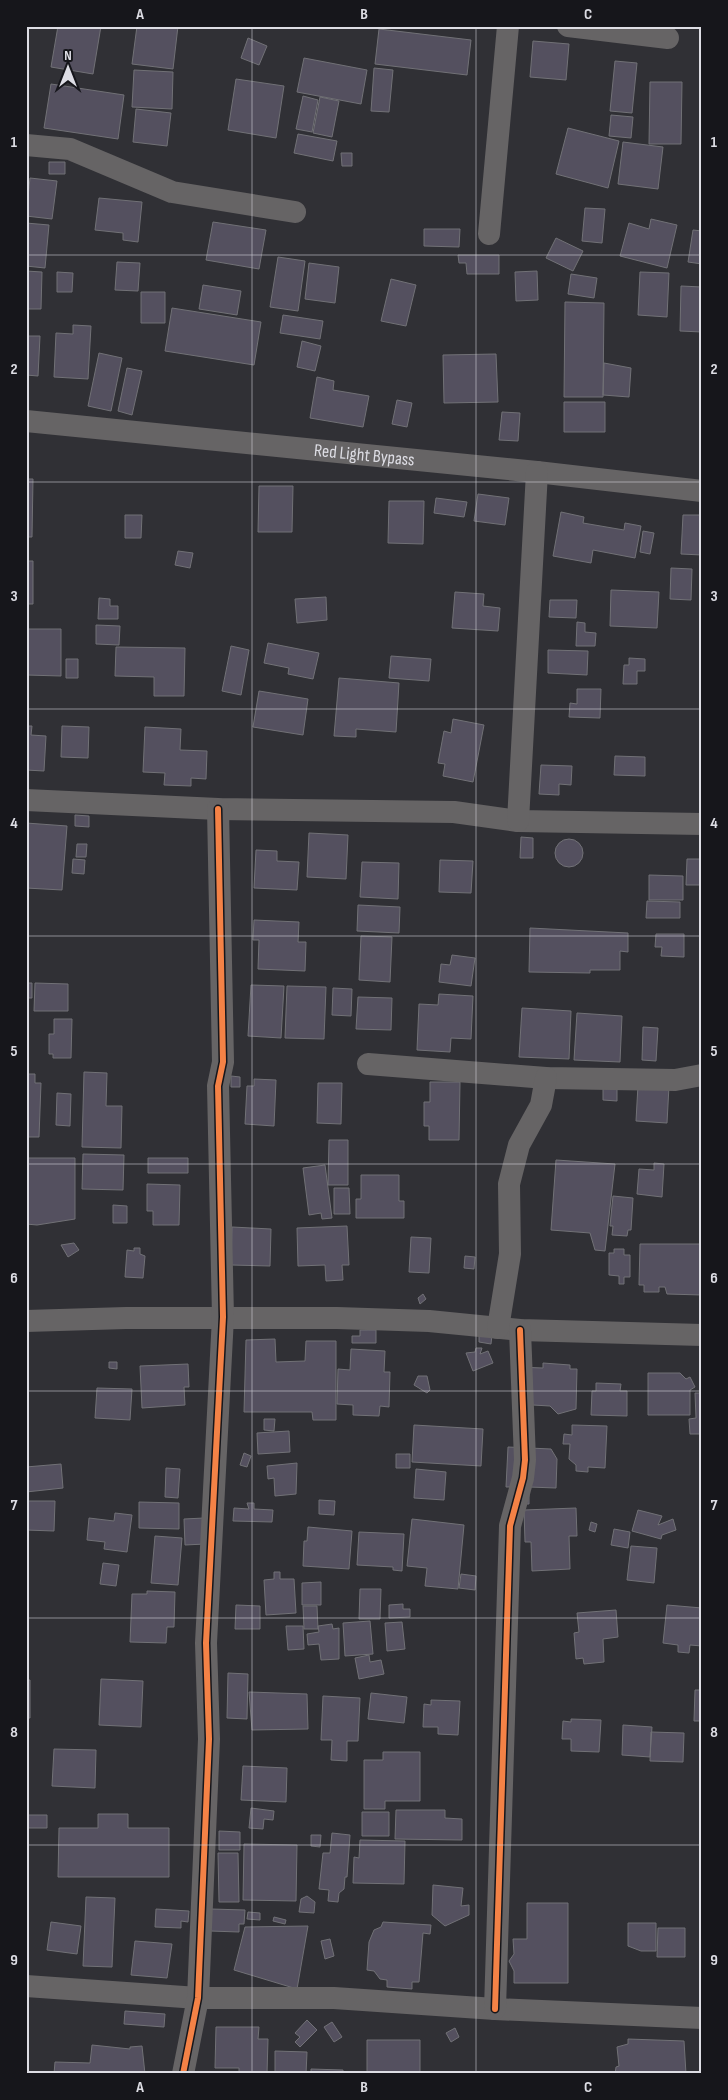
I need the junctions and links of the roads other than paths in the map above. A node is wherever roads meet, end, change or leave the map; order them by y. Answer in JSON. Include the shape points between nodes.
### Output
{"nodes":[{"id":1,"x":508,"y":26,"type":"edge"},
{"id":2,"x":568,"y":26,"type":"edge"},
{"id":3,"x":668,"y":38,"type":"dead end"},
{"id":4,"x":26,"y":145,"type":"edge"},
{"id":5,"x":296,"y":212,"type":"dead end"},
{"id":6,"x":489,"y":234,"type":"dead end"},
{"id":7,"x":26,"y":421,"type":"edge"},
{"id":8,"x":537,"y":472,"type":"junction"},
{"id":9,"x":702,"y":491,"type":"edge"},
{"id":10,"x":26,"y":800,"type":"edge"},
{"id":11,"x":218,"y":809,"type":"junction"},
{"id":12,"x":518,"y":821,"type":"junction"},
{"id":13,"x":702,"y":824,"type":"edge"},
{"id":14,"x":368,"y":1064,"type":"dead end"},
{"id":15,"x":702,"y":1076,"type":"edge"},
{"id":16,"x":546,"y":1078,"type":"junction"},
{"id":17,"x":223,"y":1317,"type":"junction"},
{"id":18,"x":26,"y":1321,"type":"edge"},
{"id":19,"x":509,"y":1329,"type":"junction"},
{"id":20,"x":702,"y":1335,"type":"edge"},
{"id":21,"x":26,"y":1986,"type":"edge"},
{"id":22,"x":198,"y":1998,"type":"junction"},
{"id":23,"x":494,"y":2009,"type":"junction"},
{"id":24,"x":702,"y":2018,"type":"edge"},
{"id":25,"x":183,"y":2074,"type":"edge"}],
"edges":[{"from":1,"to":6,"type":"street"},
{"from":2,"to":3,"type":"street"},
{"from":4,"to":5,"type":"street","via":[[70,149],[172,192]]},
{"from":7,"to":8,"type":"street","name":"Red Light Bypass"},
{"from":8,"to":9,"type":"street","name":"Red Light Bypass"},
{"from":8,"to":12,"type":"street"},
{"from":10,"to":11,"type":"street"},
{"from":11,"to":12,"type":"street","via":[[454,812]]},
{"from":11,"to":17,"type":"street","via":[[223,1062],[218,1086]]},
{"from":12,"to":13,"type":"street"},
{"from":14,"to":16,"type":"street"},
{"from":15,"to":16,"type":"street","via":[[675,1080]]},
{"from":16,"to":19,"type":"street","via":[[541,1105],[519,1145],[509,1184]]},
{"from":17,"to":18,"type":"street"},
{"from":17,"to":19,"type":"street","via":[[428,1321]]},
{"from":17,"to":22,"type":"street","via":[[206,1644],[210,1739]]},
{"from":19,"to":20,"type":"street"},
{"from":19,"to":23,"type":"street","via":[[525,1460],[510,1526]]},
{"from":21,"to":22,"type":"street"},
{"from":22,"to":23,"type":"street","via":[[334,1998]]},
{"from":22,"to":25,"type":"street"},
{"from":23,"to":24,"type":"street"}]}
